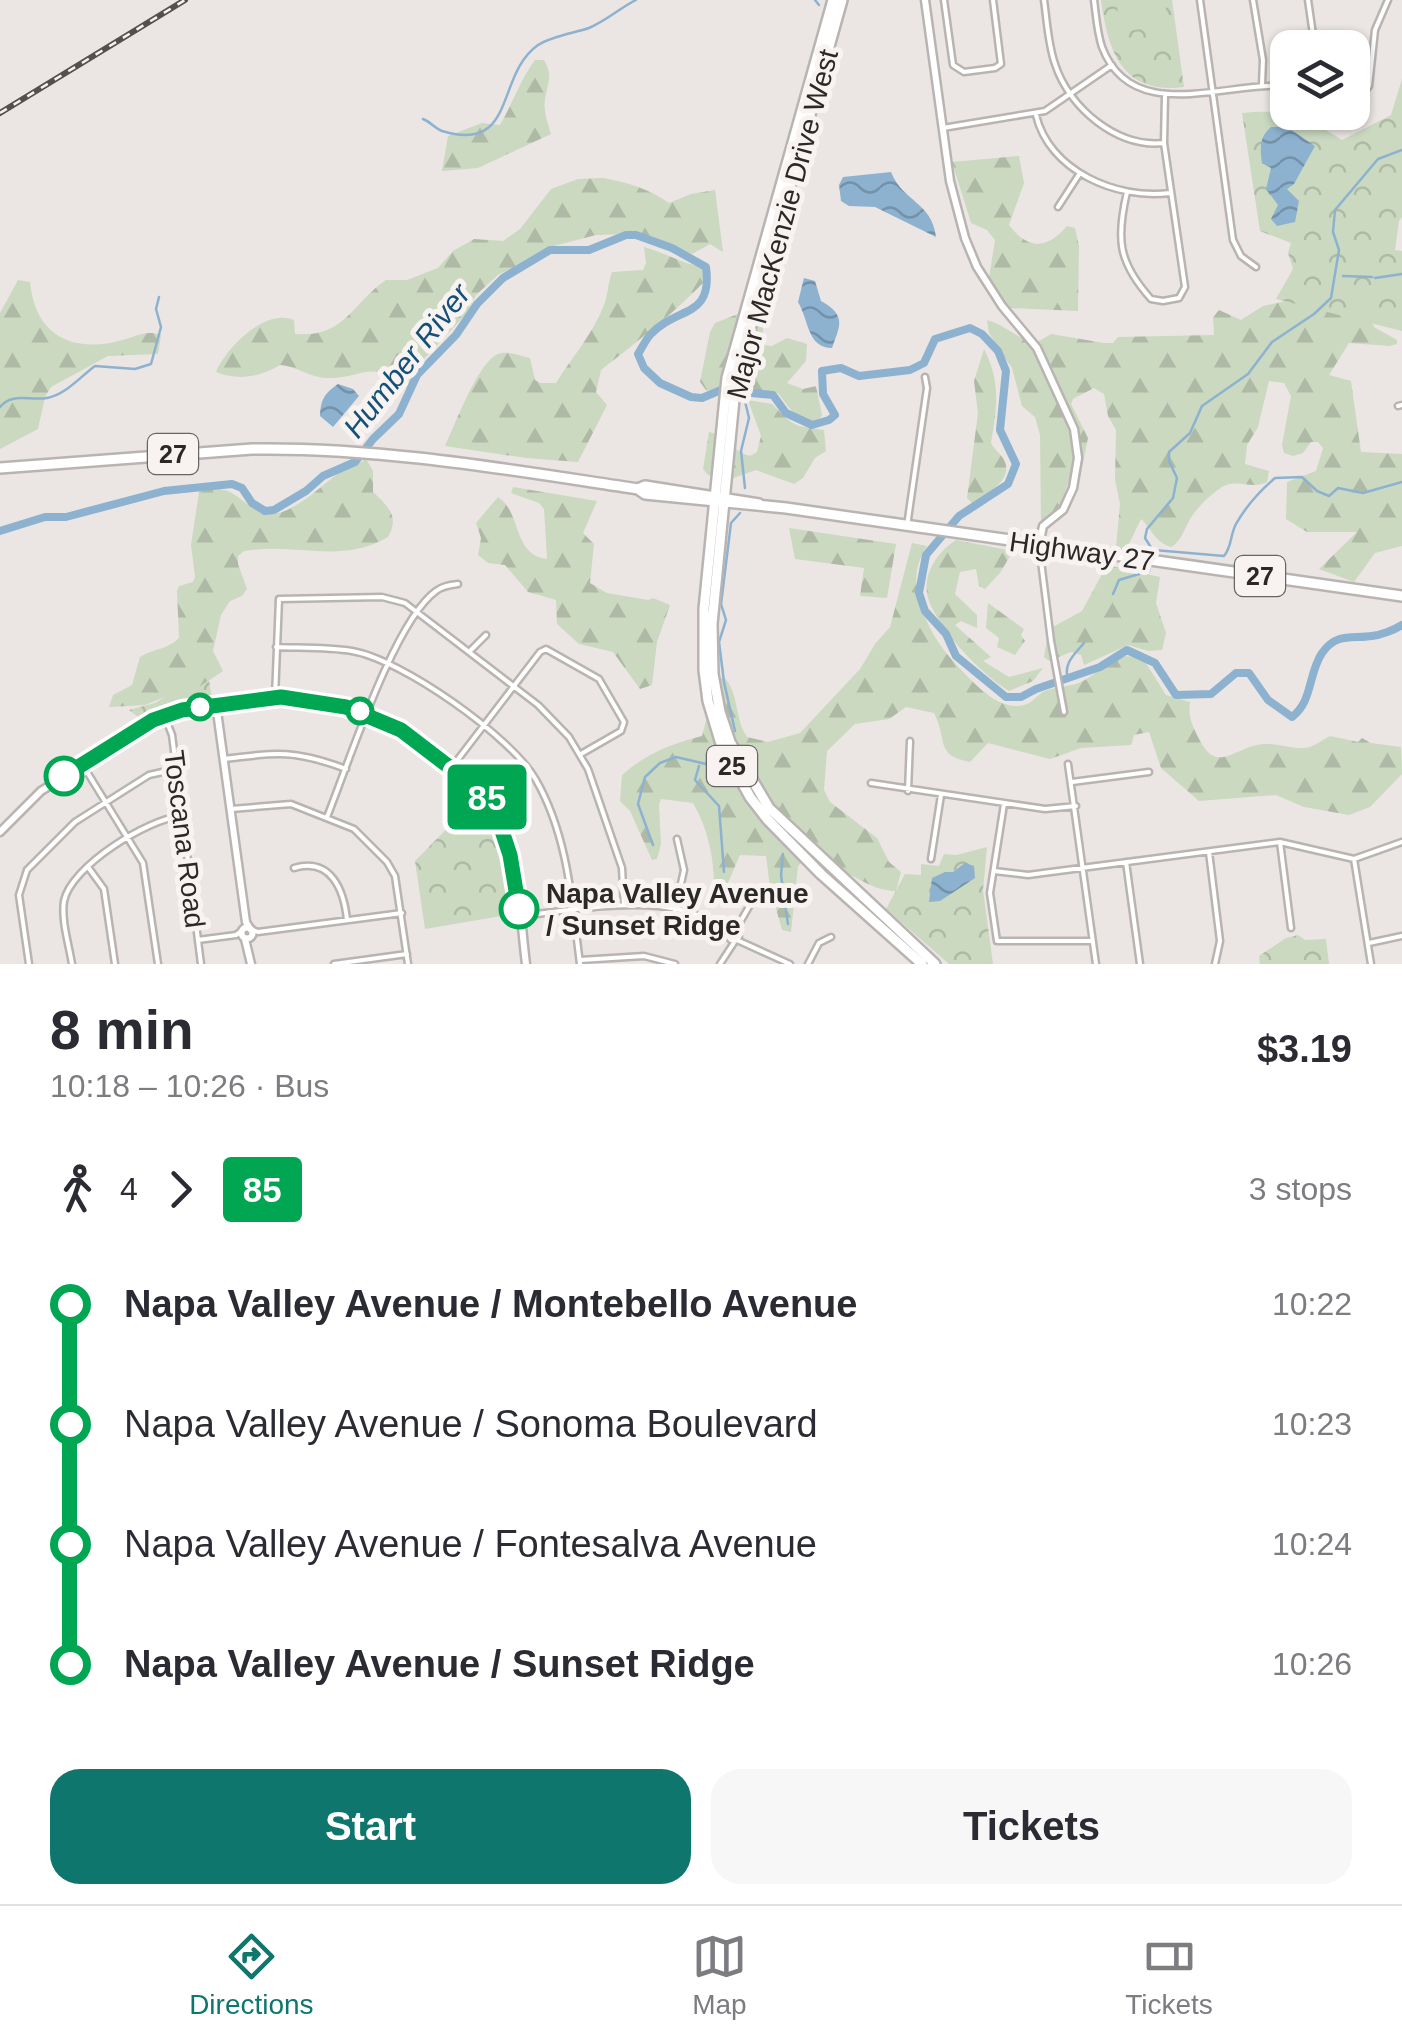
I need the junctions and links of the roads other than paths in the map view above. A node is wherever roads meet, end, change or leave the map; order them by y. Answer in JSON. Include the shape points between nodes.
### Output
{"nodes":[{"id":1,"x":833,"y":0,"type":"edge"},
{"id":2,"x":842,"y":0,"type":"edge"},
{"id":3,"x":924,"y":0,"type":"edge"},
{"id":4,"x":944,"y":0,"type":"edge"},
{"id":5,"x":993,"y":0,"type":"edge"},
{"id":6,"x":1044,"y":0,"type":"edge"},
{"id":7,"x":1094,"y":0,"type":"edge"},
{"id":8,"x":1200,"y":0,"type":"edge"},
{"id":9,"x":1254,"y":0,"type":"edge"},
{"id":10,"x":1308,"y":0,"type":"edge"},
{"id":11,"x":1388,"y":0,"type":"edge"},
{"id":12,"x":1313,"y":30,"type":"edge"},
{"id":13,"x":1112,"y":65,"type":"junction"},
{"id":14,"x":1370,"y":78,"type":"edge"},
{"id":15,"x":1262,"y":84,"type":"junction"},
{"id":16,"x":1270,"y":85,"type":"edge"},
{"id":17,"x":1211,"y":91,"type":"junction"},
{"id":18,"x":1072,"y":94,"type":"junction"},
{"id":19,"x":1166,"y":95,"type":"junction"},
{"id":20,"x":1036,"y":114,"type":"junction"},
{"id":21,"x":942,"y":128,"type":"junction"},
{"id":22,"x":1164,"y":143,"type":"junction"},
{"id":23,"x":1080,"y":172,"type":"junction"},
{"id":24,"x":1127,"y":192,"type":"junction"},
{"id":25,"x":1172,"y":192,"type":"junction"},
{"id":26,"x":1058,"y":206,"type":"dead end"},
{"id":27,"x":1256,"y":267,"type":"dead end"},
{"id":28,"x":732,"y":378,"type":"junction"},
{"id":29,"x":925,"y":378,"type":"dead end"},
{"id":30,"x":0,"y":468,"type":"edge"},
{"id":31,"x":719,"y":500,"type":"junction"},
{"id":32,"x":906,"y":526,"type":"junction"},
{"id":33,"x":1039,"y":544,"type":"junction"},
{"id":34,"x":458,"y":584,"type":"dead end"},
{"id":35,"x":1402,"y":596,"type":"edge"},
{"id":36,"x":417,"y":612,"type":"junction"},
{"id":37,"x":486,"y":635,"type":"dead end"},
{"id":38,"x":275,"y":647,"type":"junction"},
{"id":39,"x":469,"y":652,"type":"junction"},
{"id":40,"x":388,"y":664,"type":"junction"},
{"id":41,"x":514,"y":686,"type":"junction"},
{"id":42,"x":275,"y":698,"type":"junction"},
{"id":43,"x":216,"y":704,"type":"junction"},
{"id":44,"x":1064,"y":712,"type":"dead end"},
{"id":45,"x":368,"y":714,"type":"junction"},
{"id":46,"x":164,"y":716,"type":"junction"},
{"id":47,"x":482,"y":727,"type":"junction"},
{"id":48,"x":910,"y":741,"type":"dead end"},
{"id":49,"x":580,"y":754,"type":"junction"},
{"id":50,"x":224,"y":759,"type":"junction"},
{"id":51,"x":1068,"y":764,"type":"dead end"},
{"id":52,"x":82,"y":765,"type":"junction"},
{"id":53,"x":176,"y":768,"type":"junction"},
{"id":54,"x":452,"y":768,"type":"junction"},
{"id":55,"x":346,"y":769,"type":"junction"},
{"id":56,"x":1149,"y":772,"type":"dead end"},
{"id":57,"x":1072,"y":782,"type":"junction"},
{"id":58,"x":871,"y":783,"type":"dead end"},
{"id":59,"x":908,"y":791,"type":"junction"},
{"id":60,"x":940,"y":794,"type":"junction"},
{"id":61,"x":106,"y":802,"type":"junction"},
{"id":62,"x":1004,"y":804,"type":"junction"},
{"id":63,"x":1076,"y":806,"type":"junction"},
{"id":64,"x":230,"y":810,"type":"junction"},
{"id":65,"x":182,"y":816,"type":"junction"},
{"id":66,"x":327,"y":817,"type":"junction"},
{"id":67,"x":0,"y":832,"type":"edge"},
{"id":68,"x":129,"y":838,"type":"junction"},
{"id":69,"x":677,"y":839,"type":"dead end"},
{"id":70,"x":1280,"y":842,"type":"junction"},
{"id":71,"x":1402,"y":842,"type":"edge"},
{"id":72,"x":1209,"y":852,"type":"junction"},
{"id":73,"x":931,"y":859,"type":"dead end"},
{"id":74,"x":1354,"y":859,"type":"junction"},
{"id":75,"x":1126,"y":862,"type":"junction"},
{"id":76,"x":88,"y":866,"type":"junction"},
{"id":77,"x":294,"y":868,"type":"dead end"},
{"id":78,"x":1085,"y":868,"type":"junction"},
{"id":79,"x":994,"y":871,"type":"junction"},
{"id":80,"x":758,"y":890,"type":"dead end"},
{"id":81,"x":624,"y":905,"type":"junction"},
{"id":82,"x":573,"y":910,"type":"junction"},
{"id":83,"x":675,"y":911,"type":"junction"},
{"id":84,"x":402,"y":912,"type":"junction"},
{"id":85,"x":520,"y":916,"type":"junction"},
{"id":86,"x":347,"y":920,"type":"junction"},
{"id":87,"x":1291,"y":928,"type":"dead end"},
{"id":88,"x":247,"y":933,"type":"junction"},
{"id":89,"x":734,"y":936,"type":"junction"},
{"id":90,"x":1402,"y":936,"type":"edge"},
{"id":91,"x":831,"y":937,"type":"dead end"},
{"id":92,"x":198,"y":940,"type":"junction"},
{"id":93,"x":1092,"y":941,"type":"junction"},
{"id":94,"x":1369,"y":943,"type":"junction"},
{"id":95,"x":407,"y":954,"type":"junction"},
{"id":96,"x":580,"y":962,"type":"edge"},
{"id":97,"x":29,"y":964,"type":"edge"},
{"id":98,"x":72,"y":964,"type":"edge"},
{"id":99,"x":115,"y":964,"type":"edge"},
{"id":100,"x":158,"y":964,"type":"edge"},
{"id":101,"x":201,"y":964,"type":"edge"},
{"id":102,"x":251,"y":964,"type":"edge"},
{"id":103,"x":334,"y":964,"type":"edge"},
{"id":104,"x":408,"y":964,"type":"edge"},
{"id":105,"x":526,"y":964,"type":"edge"},
{"id":106,"x":675,"y":964,"type":"edge"},
{"id":107,"x":720,"y":964,"type":"edge"},
{"id":108,"x":790,"y":964,"type":"edge"},
{"id":109,"x":808,"y":964,"type":"edge"},
{"id":110,"x":922,"y":964,"type":"edge"},
{"id":111,"x":935,"y":964,"type":"edge"},
{"id":112,"x":1096,"y":964,"type":"edge"},
{"id":113,"x":1140,"y":964,"type":"edge"},
{"id":114,"x":1215,"y":964,"type":"edge"},
{"id":115,"x":1371,"y":964,"type":"edge"}],
"edges":[{"from":1,"to":28,"type":"main road","name":"Major MacKenzie Drive West","number":"25"},
{"from":2,"to":28,"type":"main road","name":"Major MacKenzie Drive West","number":"25"},
{"from":3,"to":21,"type":"street"},
{"from":4,"to":5,"type":"street","via":[[953,65],[964,72],[1001,64]]},
{"from":6,"to":18,"type":"street","via":[[1054,64]]},
{"from":7,"to":13,"type":"street","via":[[1100,42]]},
{"from":8,"to":17,"type":"street"},
{"from":9,"to":15,"type":"street"},
{"from":10,"to":12,"type":"street"},
{"from":11,"to":14,"type":"street","via":[[1377,21]]},
{"from":13,"to":18,"type":"street"},
{"from":13,"to":19,"type":"street","via":[[1136,87]]},
{"from":15,"to":16,"type":"street"},
{"from":15,"to":17,"type":"street"},
{"from":17,"to":19,"type":"street"},
{"from":17,"to":27,"type":"street","via":[[1233,240]]},
{"from":18,"to":20,"type":"street"},
{"from":18,"to":22,"type":"street","via":[[1109,131]]},
{"from":19,"to":22,"type":"street"},
{"from":20,"to":21,"type":"street"},
{"from":20,"to":23,"type":"street","via":[[1044,140]]},
{"from":21,"to":33,"type":"street","via":[[952,193],[972,255],[1002,306],[1038,348],[1074,429],[1073,488],[1063,510],[1043,526]]},
{"from":22,"to":25,"type":"street"},
{"from":23,"to":24,"type":"street"},
{"from":23,"to":26,"type":"street"},
{"from":24,"to":25,"type":"street"},
{"from":24,"to":25,"type":"street","via":[[1125,264],[1156,301],[1179,298],[1185,287]]},
{"from":28,"to":31,"type":"main road","name":"Major MacKenzie Drive West","number":"25"},
{"from":29,"to":32,"type":"street"},
{"from":30,"to":31,"type":"main road","name":"Highway 27","number":"27","via":[[291,448]]},
{"from":31,"to":32,"type":"main road","name":"Highway 27","number":"27"},
{"from":31,"to":110,"type":"main road","name":"Major MacKenzie Drive West","number":"25","via":[[702,653],[708,700],[728,759],[783,836]]},
{"from":31,"to":111,"type":"main road","name":"Major MacKenzie Drive West","number":"25","via":[[712,657],[720,712],[740,763],[783,824]]},
{"from":32,"to":33,"type":"main road","name":"Highway 27","number":"27"},
{"from":33,"to":35,"type":"main road","name":"Highway 27","number":"27"},
{"from":33,"to":44,"type":"street"},
{"from":34,"to":36,"type":"street","via":[[438,590]]},
{"from":36,"to":38,"type":"street","via":[[388,597],[281,598]]},
{"from":36,"to":39,"type":"street"},
{"from":36,"to":40,"type":"street"},
{"from":37,"to":39,"type":"street"},
{"from":38,"to":40,"type":"street","via":[[352,651]]},
{"from":38,"to":42,"type":"street"},
{"from":39,"to":41,"type":"street"},
{"from":40,"to":45,"type":"street"},
{"from":40,"to":47,"type":"street","via":[[420,679]]},
{"from":41,"to":47,"type":"street"},
{"from":41,"to":49,"type":"street","via":[[556,721]]},
{"from":41,"to":49,"type":"street","via":[[546,649],[599,679],[625,725]]},
{"from":42,"to":43,"type":"street"},
{"from":42,"to":45,"type":"street","via":[[330,702]]},
{"from":43,"to":46,"type":"street"},
{"from":43,"to":50,"type":"street"},
{"from":45,"to":54,"type":"street"},
{"from":45,"to":55,"type":"street"},
{"from":46,"to":52,"type":"street"},
{"from":46,"to":53,"type":"street","name":"Toscana Road"},
{"from":47,"to":54,"type":"street"},
{"from":47,"to":82,"type":"street","via":[[518,756],[542,790],[568,867]]},
{"from":48,"to":59,"type":"street"},
{"from":49,"to":81,"type":"street","via":[[622,868]]},
{"from":50,"to":55,"type":"street","via":[[291,752]]},
{"from":50,"to":64,"type":"street"},
{"from":51,"to":57,"type":"street"},
{"from":52,"to":61,"type":"street"},
{"from":52,"to":67,"type":"street","via":[[38,794]]},
{"from":53,"to":61,"type":"street","via":[[149,775]]},
{"from":53,"to":65,"type":"street","name":"Toscana Road"},
{"from":54,"to":85,"type":"street","via":[[495,810]]},
{"from":55,"to":66,"type":"street"},
{"from":56,"to":57,"type":"street"},
{"from":57,"to":63,"type":"street"},
{"from":58,"to":59,"type":"street"},
{"from":59,"to":60,"type":"street"},
{"from":60,"to":62,"type":"street"},
{"from":60,"to":73,"type":"street"},
{"from":61,"to":68,"type":"street"},
{"from":61,"to":97,"type":"street","via":[[57,838],[22,879]]},
{"from":62,"to":63,"type":"street"},
{"from":62,"to":79,"type":"street"},
{"from":63,"to":78,"type":"street"},
{"from":64,"to":66,"type":"street","via":[[290,804]]},
{"from":64,"to":88,"type":"street"},
{"from":65,"to":68,"type":"street","via":[[158,820]]},
{"from":65,"to":92,"type":"street","name":"Toscana Road"},
{"from":66,"to":84,"type":"street","via":[[354,829],[390,866]]},
{"from":68,"to":76,"type":"street"},
{"from":68,"to":100,"type":"street","via":[[145,870]]},
{"from":69,"to":83,"type":"street","via":[[684,870]]},
{"from":70,"to":72,"type":"street"},
{"from":70,"to":74,"type":"street"},
{"from":70,"to":87,"type":"street"},
{"from":71,"to":74,"type":"street"},
{"from":72,"to":75,"type":"street"},
{"from":72,"to":114,"type":"street","via":[[1220,941]]},
{"from":74,"to":94,"type":"street"},
{"from":75,"to":78,"type":"street"},
{"from":75,"to":113,"type":"street"},
{"from":76,"to":98,"type":"street","via":[[63,906]]},
{"from":76,"to":99,"type":"street","via":[[104,889]]},
{"from":77,"to":86,"type":"street","via":[[314,866],[331,875],[342,890]]},
{"from":78,"to":79,"type":"street","via":[[1021,876]]},
{"from":78,"to":93,"type":"street"},
{"from":79,"to":93,"type":"street","via":[[997,941]]},
{"from":80,"to":89,"type":"street"},
{"from":81,"to":82,"type":"street"},
{"from":81,"to":83,"type":"street"},
{"from":82,"to":85,"type":"street"},
{"from":82,"to":96,"type":"street"},
{"from":83,"to":89,"type":"street"},
{"from":84,"to":86,"type":"street"},
{"from":84,"to":95,"type":"street"},
{"from":85,"to":105,"type":"street"},
{"from":86,"to":88,"type":"street"},
{"from":88,"to":92,"type":"street"},
{"from":88,"to":102,"type":"street"},
{"from":89,"to":107,"type":"street"},
{"from":89,"to":108,"type":"street"},
{"from":90,"to":94,"type":"street"},
{"from":91,"to":109,"type":"street","via":[[819,942]]},
{"from":92,"to":101,"type":"street","name":"Toscana Road"},
{"from":93,"to":112,"type":"street"},
{"from":94,"to":115,"type":"street"},
{"from":95,"to":103,"type":"street"},
{"from":95,"to":104,"type":"street"},
{"from":96,"to":106,"type":"street","via":[[644,956]]}]}
